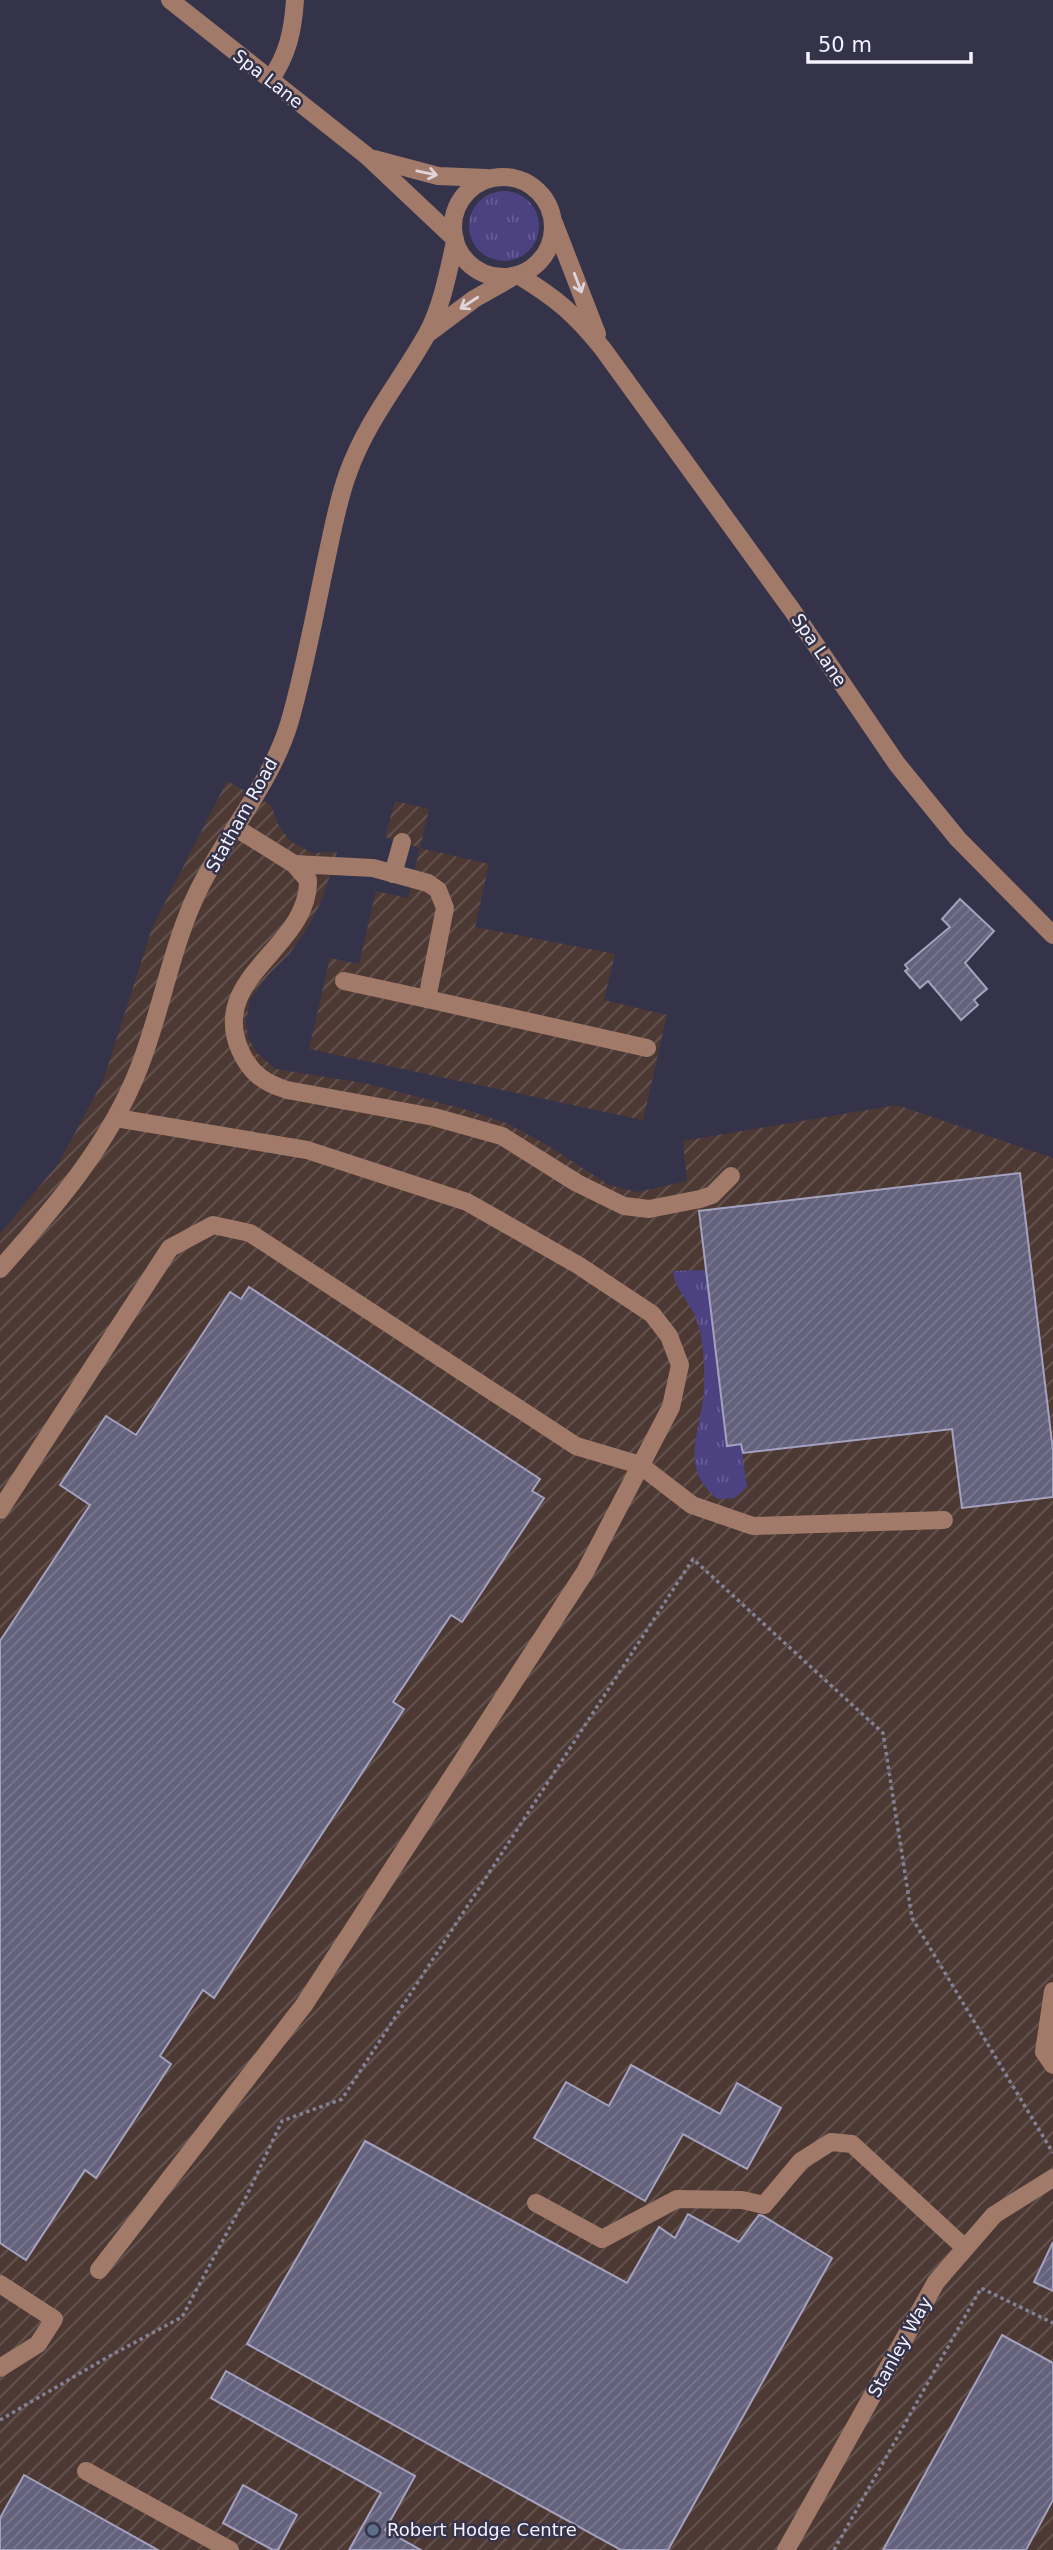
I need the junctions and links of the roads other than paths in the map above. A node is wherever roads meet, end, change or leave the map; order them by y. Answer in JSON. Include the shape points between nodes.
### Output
{"nodes":[{"id":1,"x":170,"y":0,"type":"edge"},
{"id":2,"x":295,"y":0,"type":"edge"},
{"id":3,"x":270,"y":80,"type":"junction"},
{"id":4,"x":367,"y":156,"type":"junction"},
{"id":5,"x":490,"y":178,"type":"junction"},
{"id":6,"x":553,"y":219,"type":"junction"},
{"id":7,"x":455,"y":240,"type":"junction"},
{"id":8,"x":516,"y":276,"type":"junction"},
{"id":9,"x":427,"y":334,"type":"junction"},
{"id":10,"x":603,"y":349,"type":"junction"},
{"id":11,"x":236,"y":828,"type":"junction"},
{"id":12,"x":402,"y":842,"type":"dead end"},
{"id":13,"x":294,"y":864,"type":"junction"},
{"id":14,"x":393,"y":874,"type":"junction"},
{"id":15,"x":1053,"y":935,"type":"edge"},
{"id":16,"x":344,"y":981,"type":"dead end"},
{"id":17,"x":427,"y":999,"type":"junction"},
{"id":18,"x":647,"y":1048,"type":"dead end"},
{"id":19,"x":116,"y":1118,"type":"junction"},
{"id":20,"x":731,"y":1176,"type":"dead end"},
{"id":21,"x":0,"y":1269,"type":"edge"},
{"id":22,"x":640,"y":1465,"type":"junction"},
{"id":23,"x":0,"y":1510,"type":"edge"},
{"id":24,"x":944,"y":1520,"type":"dead end"},
{"id":25,"x":1053,"y":1991,"type":"edge"},
{"id":26,"x":1053,"y":2065,"type":"edge"},
{"id":27,"x":1053,"y":2178,"type":"edge"},
{"id":28,"x":536,"y":2203,"type":"dead end"},
{"id":29,"x":965,"y":2248,"type":"junction"},
{"id":30,"x":99,"y":2270,"type":"dead end"},
{"id":31,"x":0,"y":2284,"type":"edge"},
{"id":32,"x":0,"y":2368,"type":"edge"},
{"id":33,"x":86,"y":2471,"type":"dead end"},
{"id":34,"x":230,"y":2550,"type":"edge"},
{"id":35,"x":786,"y":2550,"type":"edge"}],
"edges":[{"from":1,"to":3,"type":"street","name":"Spa Lane"},
{"from":2,"to":3,"type":"street","via":[[289,47]]},
{"from":3,"to":4,"type":"street","name":"Spa Lane"},
{"from":4,"to":5,"type":"street","name":"Spa Lane","one_way":true,"via":[[438,176]]},
{"from":4,"to":7,"type":"street","name":"Spa Lane"},
{"from":5,"to":6,"type":"street","via":[[523,181],[537,190]]},
{"from":5,"to":7,"type":"street","via":[[464,195],[453,223]]},
{"from":6,"to":8,"type":"street","via":[[550,248],[531,270]]},
{"from":6,"to":10,"type":"street","name":"Spa Lane","one_way":true},
{"from":7,"to":8,"type":"street","via":[[461,255],[484,274]]},
{"from":7,"to":9,"type":"street","name":"Statham Road"},
{"from":8,"to":9,"type":"street","name":"Statham Road","one_way":true},
{"from":8,"to":10,"type":"street","name":"Spa Lane","via":[[553,296]]},
{"from":9,"to":11,"type":"street","name":"Statham Road","via":[[384,398],[348,472],[288,727],[266,778]]},
{"from":10,"to":15,"type":"street","name":"Spa Lane","via":[[897,764],[958,839]]},
{"from":11,"to":13,"type":"street"},
{"from":11,"to":19,"type":"street","name":"Statham Road","via":[[199,890],[139,1069]]},
{"from":12,"to":14,"type":"street"},
{"from":13,"to":14,"type":"street"},
{"from":13,"to":20,"type":"street","via":[[308,880],[306,899],[293,925],[249,977],[237,1004],[236,1042],[256,1076],[287,1090],[445,1120],[502,1136],[624,1206],[649,1209],[700,1199],[712,1195]]},
{"from":14,"to":17,"type":"street","via":[[428,883],[438,890],[445,908]]},
{"from":16,"to":17,"type":"street"},
{"from":17,"to":18,"type":"street"},
{"from":19,"to":21,"type":"street","name":"Statham Road","via":[[62,1199]]},
{"from":19,"to":22,"type":"street","via":[[307,1150],[467,1202],[578,1265],[652,1314],[669,1336],[680,1365],[671,1407]]},
{"from":22,"to":23,"type":"street","via":[[576,1446],[250,1233],[213,1226],[170,1248]]},
{"from":22,"to":24,"type":"street","via":[[692,1504],[753,1526]]},
{"from":22,"to":30,"type":"street","via":[[585,1572],[304,2005]]},
{"from":25,"to":26,"type":"street","via":[[1044,2052]]},
{"from":27,"to":29,"type":"street","name":"Stanley Way","via":[[994,2215]]},
{"from":28,"to":29,"type":"street","via":[[602,2239],[677,2199],[764,2205],[801,2161],[831,2142],[852,2144]]},
{"from":29,"to":35,"type":"street","name":"Stanley Way","via":[[936,2282]]},
{"from":31,"to":32,"type":"street","via":[[54,2319],[38,2344]]},
{"from":33,"to":34,"type":"street"}]}
